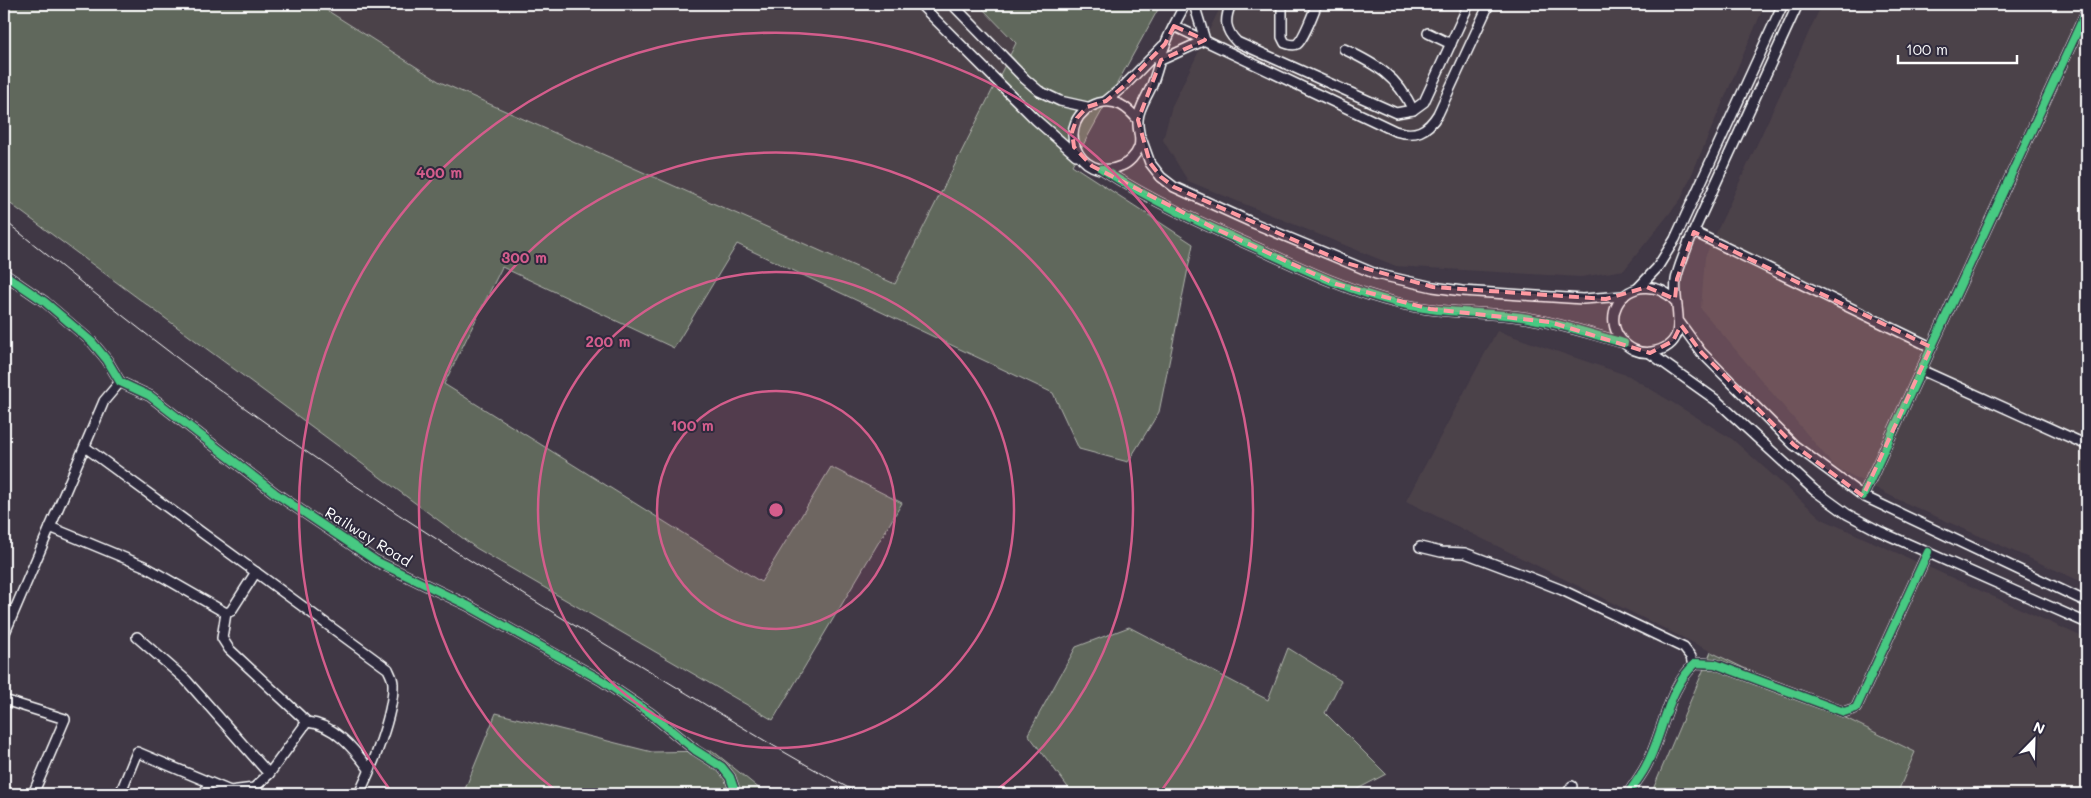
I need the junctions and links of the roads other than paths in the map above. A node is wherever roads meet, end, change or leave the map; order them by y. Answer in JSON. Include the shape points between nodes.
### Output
{"nodes":[{"id":1,"x":920,"y":4,"type":"edge"},
{"id":2,"x":952,"y":4,"type":"edge"},
{"id":3,"x":1185,"y":4,"type":"edge"},
{"id":4,"x":1194,"y":4,"type":"edge"},
{"id":5,"x":1231,"y":4,"type":"edge"},
{"id":6,"x":1282,"y":4,"type":"edge"},
{"id":7,"x":1317,"y":4,"type":"edge"},
{"id":8,"x":1469,"y":4,"type":"edge"},
{"id":9,"x":1489,"y":4,"type":"edge"},
{"id":10,"x":1783,"y":4,"type":"edge"},
{"id":11,"x":1798,"y":4,"type":"edge"},
{"id":12,"x":2087,"y":10,"type":"edge"},
{"id":13,"x":1174,"y":26,"type":"junction"},
{"id":14,"x":1428,"y":33,"type":"dead end"},
{"id":15,"x":1205,"y":40,"type":"junction"},
{"id":16,"x":1165,"y":44,"type":"junction"},
{"id":17,"x":1451,"y":44,"type":"junction"},
{"id":18,"x":1344,"y":49,"type":"dead end"},
{"id":19,"x":1161,"y":60,"type":"junction"},
{"id":20,"x":1106,"y":101,"type":"junction"},
{"id":21,"x":1087,"y":107,"type":"junction"},
{"id":22,"x":1413,"y":110,"type":"junction"},
{"id":23,"x":1138,"y":120,"type":"junction"},
{"id":24,"x":1141,"y":138,"type":"junction"},
{"id":25,"x":1082,"y":160,"type":"junction"},
{"id":26,"x":1102,"y":169,"type":"junction"},
{"id":27,"x":1694,"y":232,"type":"junction"},
{"id":28,"x":4,"y":274,"type":"edge"},
{"id":29,"x":1638,"y":288,"type":"junction"},
{"id":30,"x":1624,"y":296,"type":"junction"},
{"id":31,"x":1675,"y":302,"type":"junction"},
{"id":32,"x":1680,"y":323,"type":"junction"},
{"id":33,"x":1624,"y":343,"type":"junction"},
{"id":34,"x":1931,"y":347,"type":"junction"},
{"id":35,"x":1650,"y":353,"type":"junction"},
{"id":36,"x":1921,"y":370,"type":"junction"},
{"id":37,"x":120,"y":382,"type":"junction"},
{"id":38,"x":2087,"y":445,"type":"edge"},
{"id":39,"x":85,"y":447,"type":"junction"},
{"id":40,"x":1864,"y":496,"type":"junction"},
{"id":41,"x":50,"y":527,"type":"junction"},
{"id":42,"x":1420,"y":547,"type":"dead end"},
{"id":43,"x":1928,"y":552,"type":"junction"},
{"id":44,"x":256,"y":572,"type":"junction"},
{"id":45,"x":2087,"y":602,"type":"edge"},
{"id":46,"x":226,"y":613,"type":"junction"},
{"id":47,"x":2087,"y":623,"type":"edge"},
{"id":48,"x":4,"y":635,"type":"edge"},
{"id":49,"x":137,"y":637,"type":"dead end"},
{"id":50,"x":1693,"y":666,"type":"junction"},
{"id":51,"x":4,"y":700,"type":"edge"},
{"id":52,"x":307,"y":722,"type":"junction"},
{"id":53,"x":369,"y":769,"type":"junction"},
{"id":54,"x":269,"y":774,"type":"junction"},
{"id":55,"x":209,"y":783,"type":"junction"},
{"id":56,"x":1572,"y":786,"type":"dead end"},
{"id":57,"x":33,"y":794,"type":"edge"},
{"id":58,"x":120,"y":794,"type":"edge"},
{"id":59,"x":204,"y":794,"type":"edge"},
{"id":60,"x":359,"y":794,"type":"edge"},
{"id":61,"x":736,"y":794,"type":"edge"},
{"id":62,"x":1567,"y":794,"type":"edge"},
{"id":63,"x":1628,"y":794,"type":"edge"}],
"edges":[{"from":1,"to":25,"type":"street","via":[[1036,120]]},
{"from":2,"to":21,"type":"street","via":[[1039,91],[1060,101]]},
{"from":3,"to":13,"type":"street"},
{"from":4,"to":15,"type":"street"},
{"from":5,"to":22,"type":"street","via":[[1226,15],[1226,27],[1237,42],[1396,113]]},
{"from":6,"to":7,"type":"street","via":[[1282,37],[1285,43],[1292,45],[1298,43]]},
{"from":8,"to":17,"type":"street"},
{"from":9,"to":15,"type":"street","via":[[1438,114],[1421,132],[1408,135]]},
{"from":10,"to":29,"type":"street","via":[[1675,239],[1657,268]]},
{"from":11,"to":27,"type":"street"},
{"from":12,"to":34,"type":"street"},
{"from":13,"to":15,"type":"street"},
{"from":13,"to":16,"type":"street"},
{"from":14,"to":17,"type":"street"},
{"from":15,"to":19,"type":"street"},
{"from":16,"to":19,"type":"street"},
{"from":16,"to":20,"type":"street"},
{"from":17,"to":22,"type":"street","via":[[1426,98]]},
{"from":18,"to":22,"type":"street","via":[[1389,74],[1405,93]]},
{"from":19,"to":23,"type":"street"},
{"from":20,"to":21,"type":"street"},
{"from":20,"to":23,"type":"street","via":[[1130,110]]},
{"from":21,"to":25,"type":"street","via":[[1077,118],[1072,132],[1074,147]]},
{"from":23,"to":24,"type":"street"},
{"from":24,"to":26,"type":"street","via":[[1138,149],[1128,162],[1114,169]]},
{"from":24,"to":30,"type":"street","via":[[1150,163],[1174,187],[1376,274],[1462,291],[1582,299]]},
{"from":25,"to":26,"type":"street"},
{"from":26,"to":33,"type":"street","via":[[1216,230],[1368,295],[1430,309],[1540,320]]},
{"from":27,"to":31,"type":"street","via":[[1676,279]]},
{"from":27,"to":34,"type":"street"},
{"from":28,"to":37,"type":"street","name":"Railway Road","via":[[45,302],[92,342]]},
{"from":29,"to":30,"type":"street"},
{"from":29,"to":31,"type":"street","via":[[1658,289]]},
{"from":30,"to":33,"type":"street","via":[[1615,312],[1614,326]]},
{"from":31,"to":32,"type":"street"},
{"from":32,"to":35,"type":"street","via":[[1673,341]]},
{"from":32,"to":40,"type":"street","via":[[1701,352],[1794,445]]},
{"from":33,"to":35,"type":"street","via":[[1636,351]]},
{"from":34,"to":36,"type":"street"},
{"from":35,"to":43,"type":"street","via":[[1716,400],[1814,490],[1847,514]]},
{"from":36,"to":38,"type":"street"},
{"from":36,"to":40,"type":"street"},
{"from":37,"to":39,"type":"street","via":[[104,401]]},
{"from":37,"to":61,"type":"street","name":"Railway Road","via":[[150,396],[275,493],[376,561],[467,605],[602,680],[722,767]]},
{"from":39,"to":41,"type":"street"},
{"from":39,"to":44,"type":"street"},
{"from":40,"to":45,"type":"street"},
{"from":41,"to":46,"type":"street","via":[[144,566]]},
{"from":41,"to":48,"type":"street"},
{"from":42,"to":50,"type":"street","via":[[1465,553],[1562,590],[1684,648],[1692,656]]},
{"from":43,"to":47,"type":"street"},
{"from":43,"to":50,"type":"street","via":[[1859,702],[1851,711],[1837,710],[1715,664],[1696,663]]},
{"from":44,"to":46,"type":"street","via":[[231,611]]},
{"from":44,"to":53,"type":"street","via":[[388,669],[393,684],[392,696]]},
{"from":46,"to":52,"type":"street","via":[[222,638],[229,649]]},
{"from":49,"to":54,"type":"street","via":[[186,680]]},
{"from":50,"to":63,"type":"street","via":[[1684,677],[1662,723],[1648,764]]},
{"from":51,"to":57,"type":"street","via":[[65,720]]},
{"from":52,"to":53,"type":"street","via":[[324,727],[348,741]]},
{"from":52,"to":54,"type":"street"},
{"from":53,"to":60,"type":"street"},
{"from":54,"to":55,"type":"street","via":[[254,788],[230,790]]},
{"from":55,"to":58,"type":"street","via":[[137,752]]},
{"from":55,"to":59,"type":"street"},
{"from":56,"to":62,"type":"street"}]}
